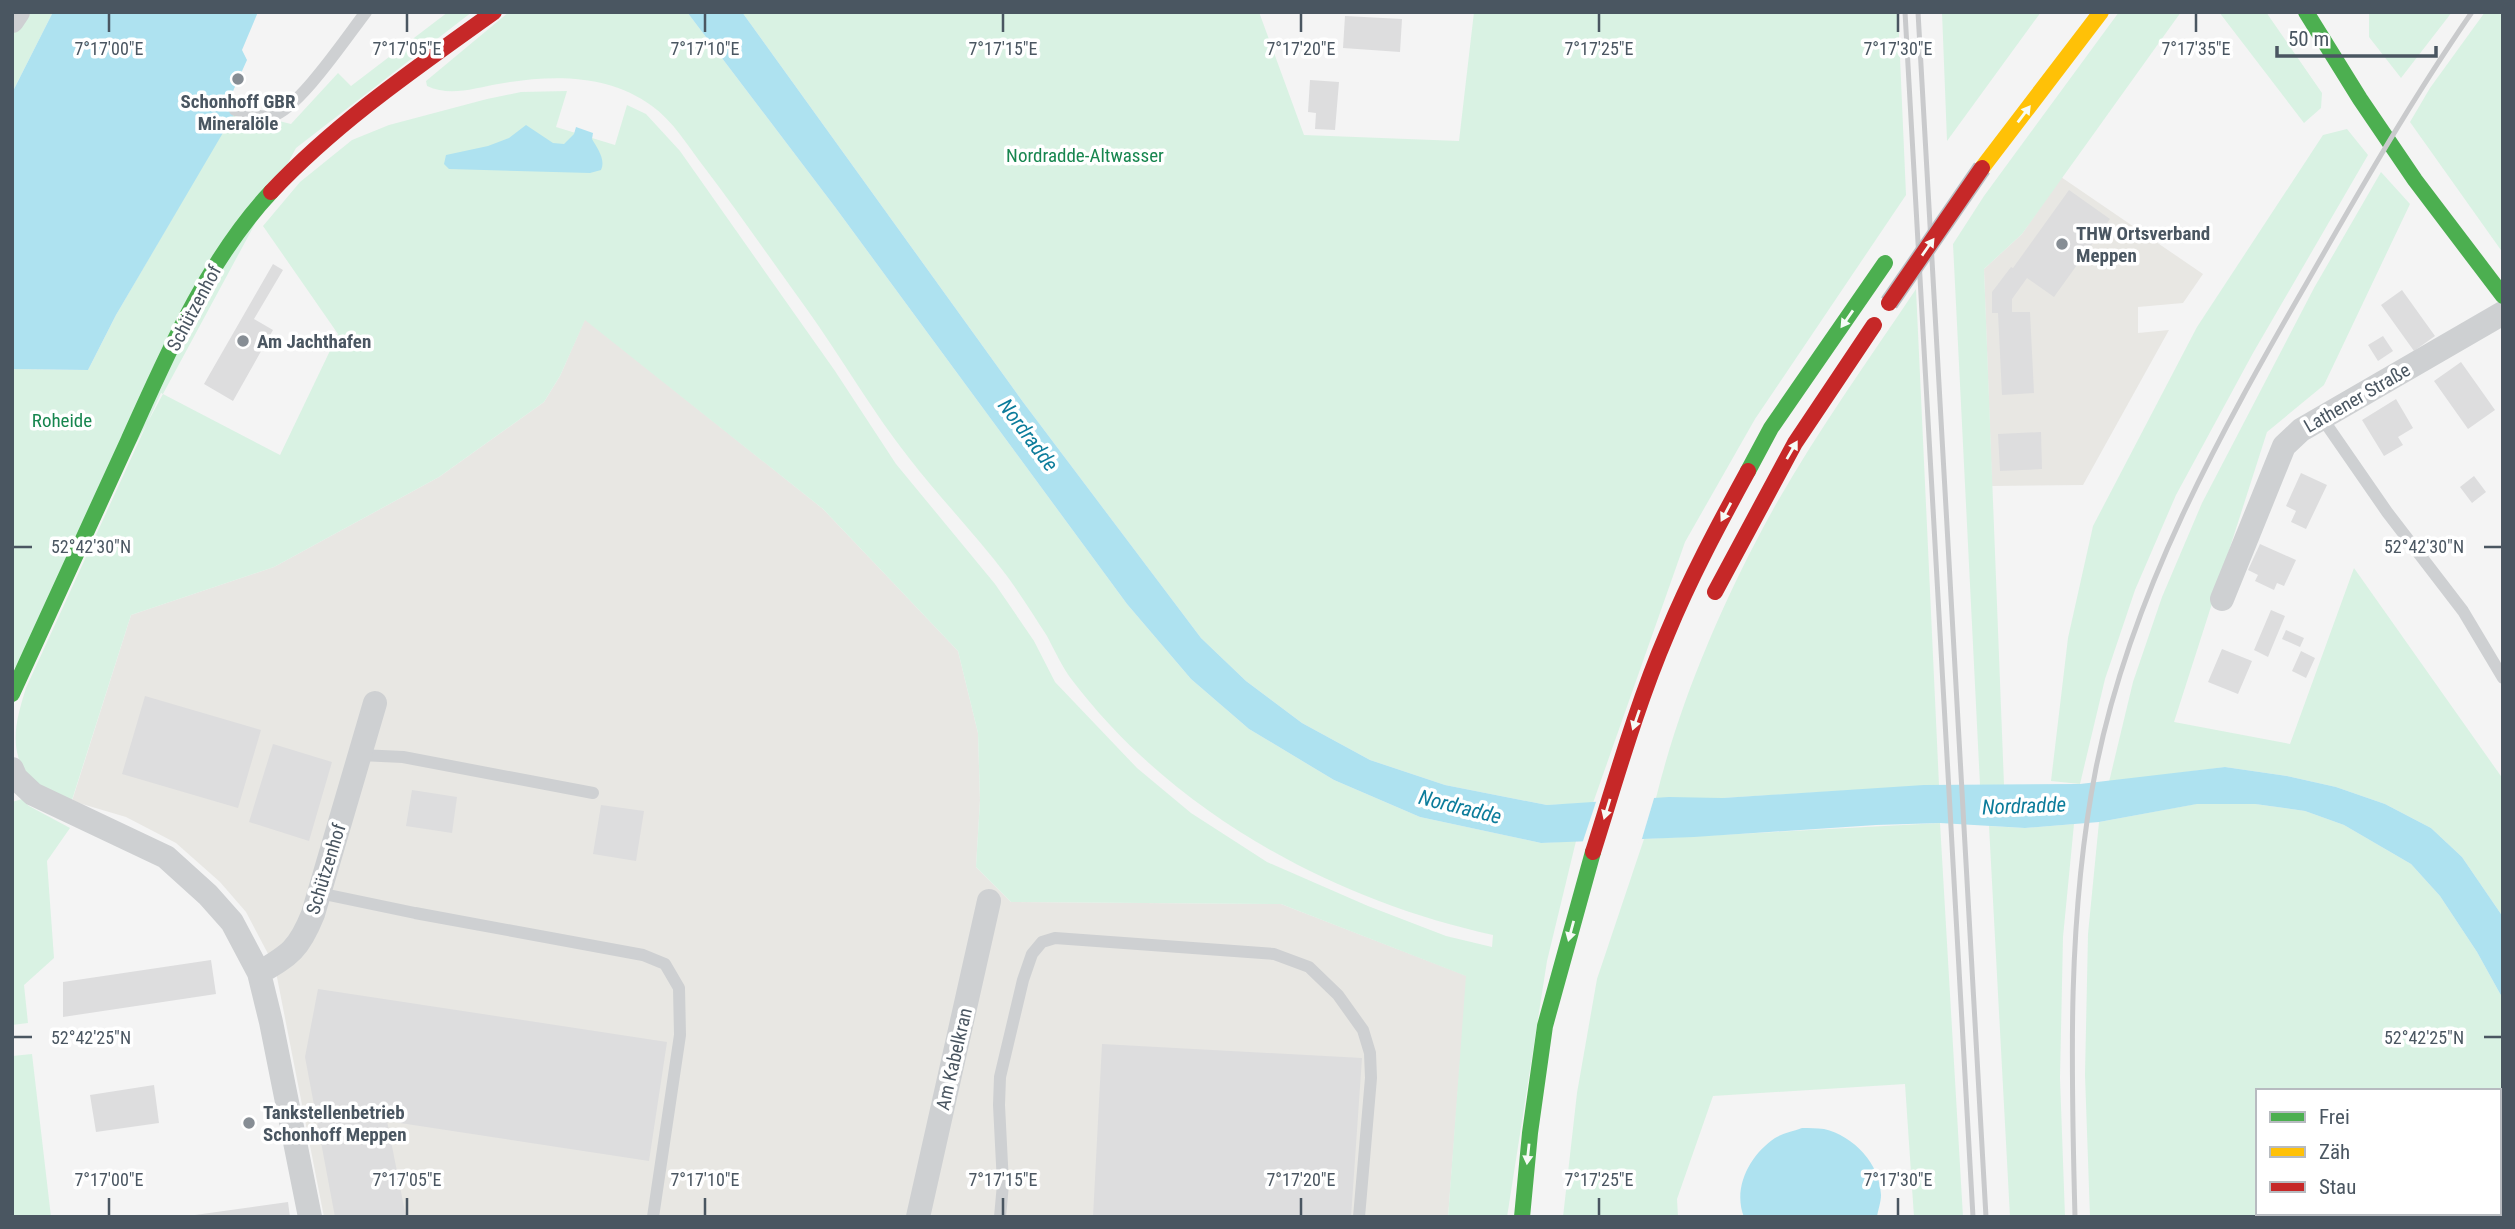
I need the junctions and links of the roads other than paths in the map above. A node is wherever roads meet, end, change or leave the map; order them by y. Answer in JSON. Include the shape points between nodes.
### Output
{"nodes":[{"id":1,"x":18,"y":12,"type":"edge"},
{"id":2,"x":366,"y":12,"type":"edge"},
{"id":3,"x":494,"y":12,"type":"edge"},
{"id":4,"x":2101,"y":12,"type":"edge"},
{"id":5,"x":2305,"y":12,"type":"edge"},
{"id":6,"x":12,"y":21,"type":"edge"},
{"id":7,"x":235,"y":110,"type":"dead end"},
{"id":8,"x":1889,"y":257,"type":"dead end"},
{"id":9,"x":2503,"y":296,"type":"edge"},
{"id":10,"x":2503,"y":313,"type":"edge"},
{"id":11,"x":2322,"y":418,"type":"junction"},
{"id":12,"x":2222,"y":599,"type":"dead end"},
{"id":13,"x":1707,"y":608,"type":"dead end"},
{"id":14,"x":2503,"y":678,"type":"edge"},
{"id":15,"x":12,"y":694,"type":"edge"},
{"id":16,"x":375,"y":703,"type":"dead end"},
{"id":17,"x":360,"y":755,"type":"junction"},
{"id":18,"x":12,"y":769,"type":"edge"},
{"id":19,"x":593,"y":793,"type":"dead end"},
{"id":20,"x":319,"y":893,"type":"junction"},
{"id":21,"x":989,"y":901,"type":"dead end"},
{"id":22,"x":259,"y":973,"type":"junction"},
{"id":23,"x":310,"y":1217,"type":"edge"},
{"id":24,"x":653,"y":1217,"type":"edge"},
{"id":25,"x":918,"y":1217,"type":"edge"},
{"id":26,"x":1000,"y":1217,"type":"edge"},
{"id":27,"x":1359,"y":1217,"type":"edge"},
{"id":28,"x":1522,"y":1217,"type":"edge"}],
"edges":[{"from":1,"to":6,"type":"street"},
{"from":2,"to":7,"type":"lane","via":[[286,110],[264,117]]},
{"from":3,"to":15,"type":"main road","name":"Schützenhof","via":[[379,95],[304,157],[252,212],[210,274],[152,388]]},
{"from":13,"to":4,"type":"main road","one_way":true,"bridge":true,"via":[[1795,443],[1982,168]]},
{"from":5,"to":9,"type":"main road","via":[[2415,180]]},
{"from":8,"to":28,"type":"main road","one_way":true,"via":[[1771,428],[1707,546],[1666,635],[1589,865],[1545,1026]]},
{"from":10,"to":11,"type":"street","name":"Lathener Straße"},
{"from":11,"to":12,"type":"street","name":"Lathener Straße","via":[[2284,446]]},
{"from":11,"to":14,"type":"lane","via":[[2463,611]]},
{"from":16,"to":17,"type":"street","name":"Schützenhof"},
{"from":17,"to":19,"type":"lane","via":[[403,757]]},
{"from":17,"to":20,"type":"street","name":"Schützenhof"},
{"from":18,"to":22,"type":"street","via":[[33,794],[166,857],[232,922]]},
{"from":20,"to":22,"type":"street","name":"Schützenhof","via":[[303,939],[286,957]]},
{"from":20,"to":24,"type":"lane","via":[[643,955],[665,964],[679,988],[680,1035]]},
{"from":21,"to":25,"type":"street","name":"Am Kabelkran"},
{"from":22,"to":23,"type":"street"},
{"from":26,"to":27,"type":"lane","via":[[1000,1077],[1032,954],[1042,942],[1055,938],[1274,954],[1309,967],[1338,995],[1363,1030],[1370,1053]]}]}
